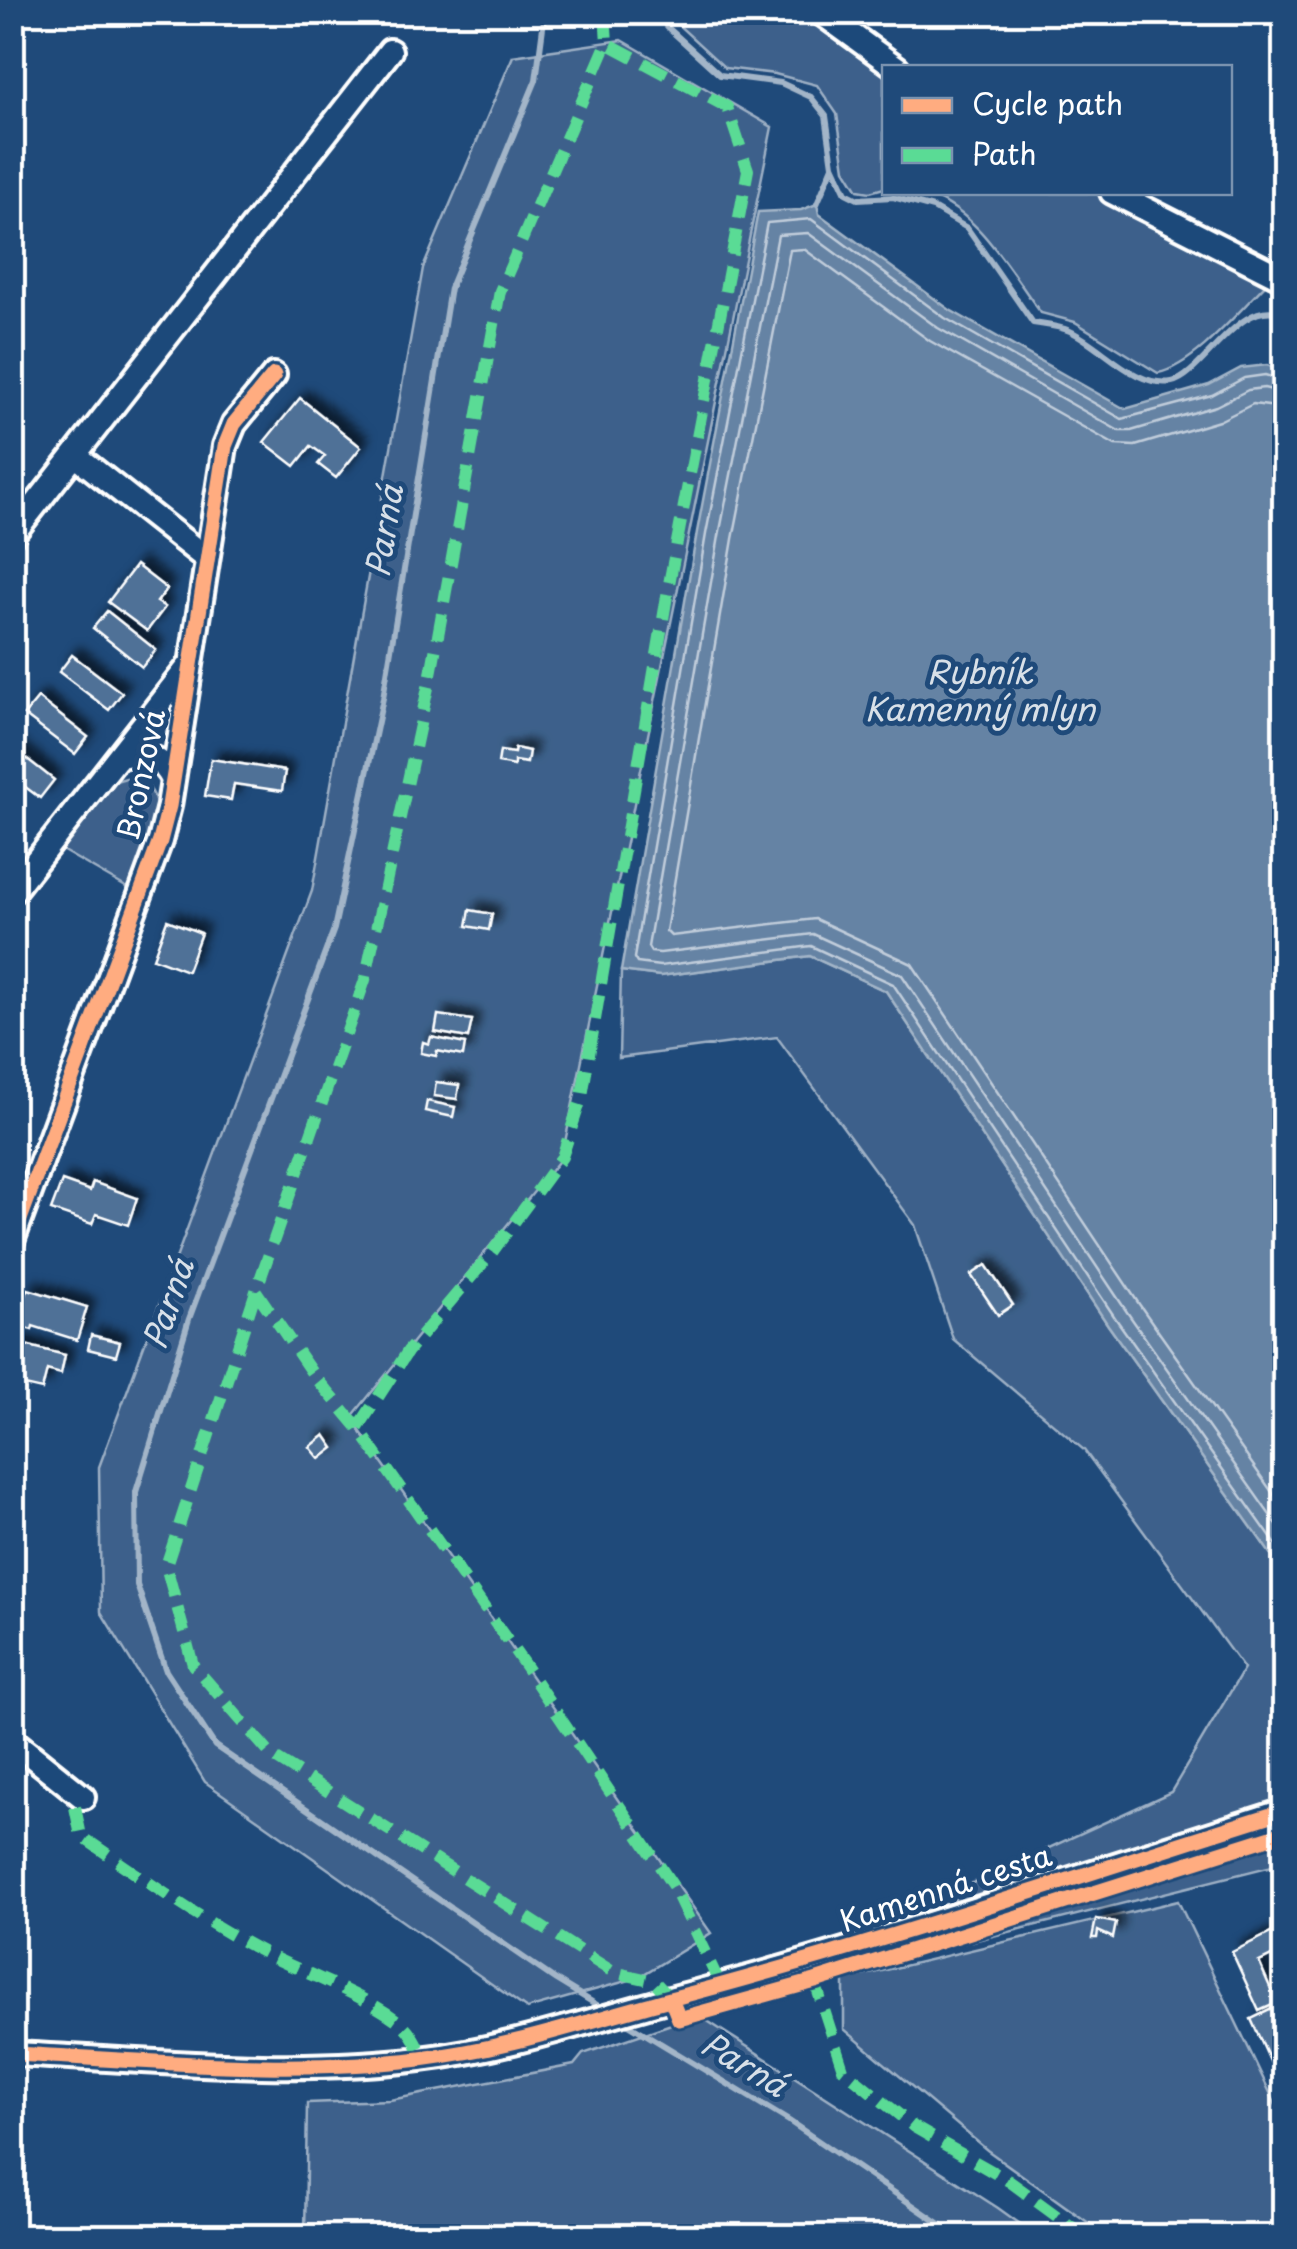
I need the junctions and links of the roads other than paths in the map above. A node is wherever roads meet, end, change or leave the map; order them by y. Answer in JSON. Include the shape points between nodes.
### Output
{"nodes":[{"id":1,"x":820,"y":12,"type":"edge"},
{"id":2,"x":390,"y":51,"type":"dead end"},
{"id":3,"x":893,"y":65,"type":"edge"},
{"id":4,"x":1118,"y":195,"type":"edge"},
{"id":5,"x":1284,"y":279,"type":"edge"},
{"id":6,"x":274,"y":374,"type":"dead end"},
{"id":7,"x":75,"y":454,"type":"junction"},
{"id":8,"x":12,"y":535,"type":"edge"},
{"id":9,"x":207,"y":559,"type":"junction"},
{"id":10,"x":191,"y":663,"type":"junction"},
{"id":11,"x":120,"y":756,"type":"junction"},
{"id":12,"x":173,"y":780,"type":"junction"},
{"id":13,"x":12,"y":892,"type":"edge"},
{"id":14,"x":12,"y":1241,"type":"edge"},
{"id":15,"x":12,"y":1740,"type":"edge"},
{"id":16,"x":83,"y":1797,"type":"dead end"},
{"id":17,"x":1284,"y":1810,"type":"edge"},
{"id":18,"x":12,"y":2054,"type":"edge"}],
"edges":[{"from":1,"to":3,"type":"street"},
{"from":2,"to":7,"type":"street"},
{"from":4,"to":5,"type":"street"},
{"from":6,"to":9,"type":"street","name":"Bronzová","via":[[227,438]]},
{"from":7,"to":8,"type":"street"},
{"from":7,"to":9,"type":"street"},
{"from":9,"to":10,"type":"street","name":"Bronzová"},
{"from":10,"to":11,"type":"street","name":"Bronzová"},
{"from":10,"to":12,"type":"street","name":"Bronzová"},
{"from":11,"to":12,"type":"street","name":"Bronzová","via":[[156,759]]},
{"from":11,"to":13,"type":"street","name":"Bronzová"},
{"from":12,"to":14,"type":"street","name":"Bronzová","via":[[160,841]]},
{"from":15,"to":16,"type":"street"},
{"from":17,"to":18,"type":"street","name":"Kamenná cesta","via":[[809,1962],[513,2043],[389,2062],[271,2066]]}]}
